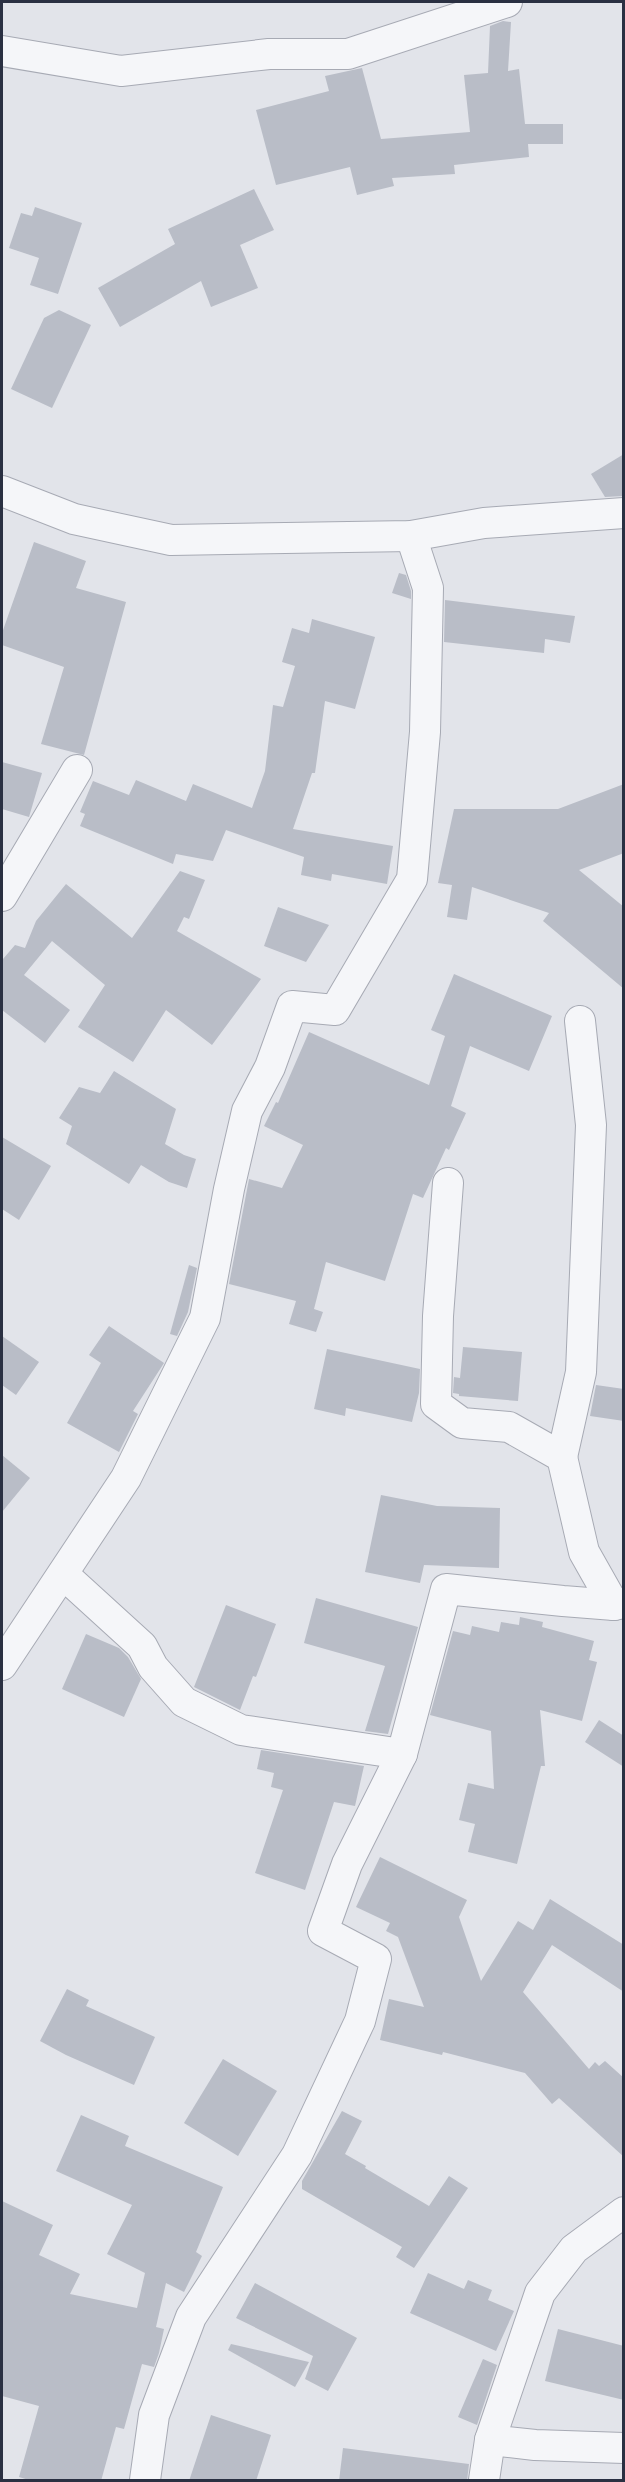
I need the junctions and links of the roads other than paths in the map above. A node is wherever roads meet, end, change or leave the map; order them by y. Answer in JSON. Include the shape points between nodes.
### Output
{"nodes":[{"id":1,"x":507,"y":2,"type":"edge"},
{"id":2,"x":2,"y":51,"type":"edge"},
{"id":3,"x":2,"y":491,"type":"edge"},
{"id":4,"x":624,"y":513,"type":"edge"},
{"id":5,"x":411,"y":536,"type":"junction"},
{"id":6,"x":77,"y":770,"type":"dead end"},
{"id":7,"x":2,"y":896,"type":"edge"},
{"id":8,"x":580,"y":1021,"type":"dead end"},
{"id":9,"x":448,"y":1183,"type":"dead end"},
{"id":10,"x":562,"y":1457,"type":"junction"},
{"id":11,"x":63,"y":1574,"type":"junction"},
{"id":12,"x":619,"y":1604,"type":"edge"},
{"id":13,"x":2,"y":1665,"type":"edge"},
{"id":14,"x":402,"y":1754,"type":"junction"},
{"id":15,"x":624,"y":2212,"type":"edge"},
{"id":16,"x":490,"y":2440,"type":"junction"},
{"id":17,"x":624,"y":2448,"type":"edge"},
{"id":18,"x":145,"y":2481,"type":"edge"},
{"id":19,"x":484,"y":2481,"type":"edge"}],
"edges":[{"from":1,"to":2,"type":"street","via":[[348,54],[269,54],[121,72]]},
{"from":3,"to":5,"type":"street","via":[[74,519],[171,540]]},
{"from":4,"to":5,"type":"street","via":[[484,523]]},
{"from":5,"to":11,"type":"street","via":[[428,588],[425,732],[412,879],[335,1010],[292,1006],[270,1067],[247,1111],[205,1318],[126,1478]]},
{"from":6,"to":7,"type":"street"},
{"from":8,"to":10,"type":"street","via":[[591,1125],[582,1360]]},
{"from":9,"to":10,"type":"street","via":[[436,1404],[462,1423],[509,1427]]},
{"from":10,"to":12,"type":"street","via":[[584,1552]]},
{"from":11,"to":13,"type":"street"},
{"from":11,"to":14,"type":"street","via":[[142,1646],[153,1667],[184,1702],[241,1730]]},
{"from":12,"to":14,"type":"street","via":[[446,1589]]},
{"from":14,"to":18,"type":"street","via":[[347,1864],[323,1931],[376,1959],[360,2021],[297,2155],[191,2317],[154,2415]]},
{"from":15,"to":16,"type":"street","via":[[574,2249],[540,2293]]},
{"from":16,"to":17,"type":"street"},
{"from":16,"to":19,"type":"street"}]}
